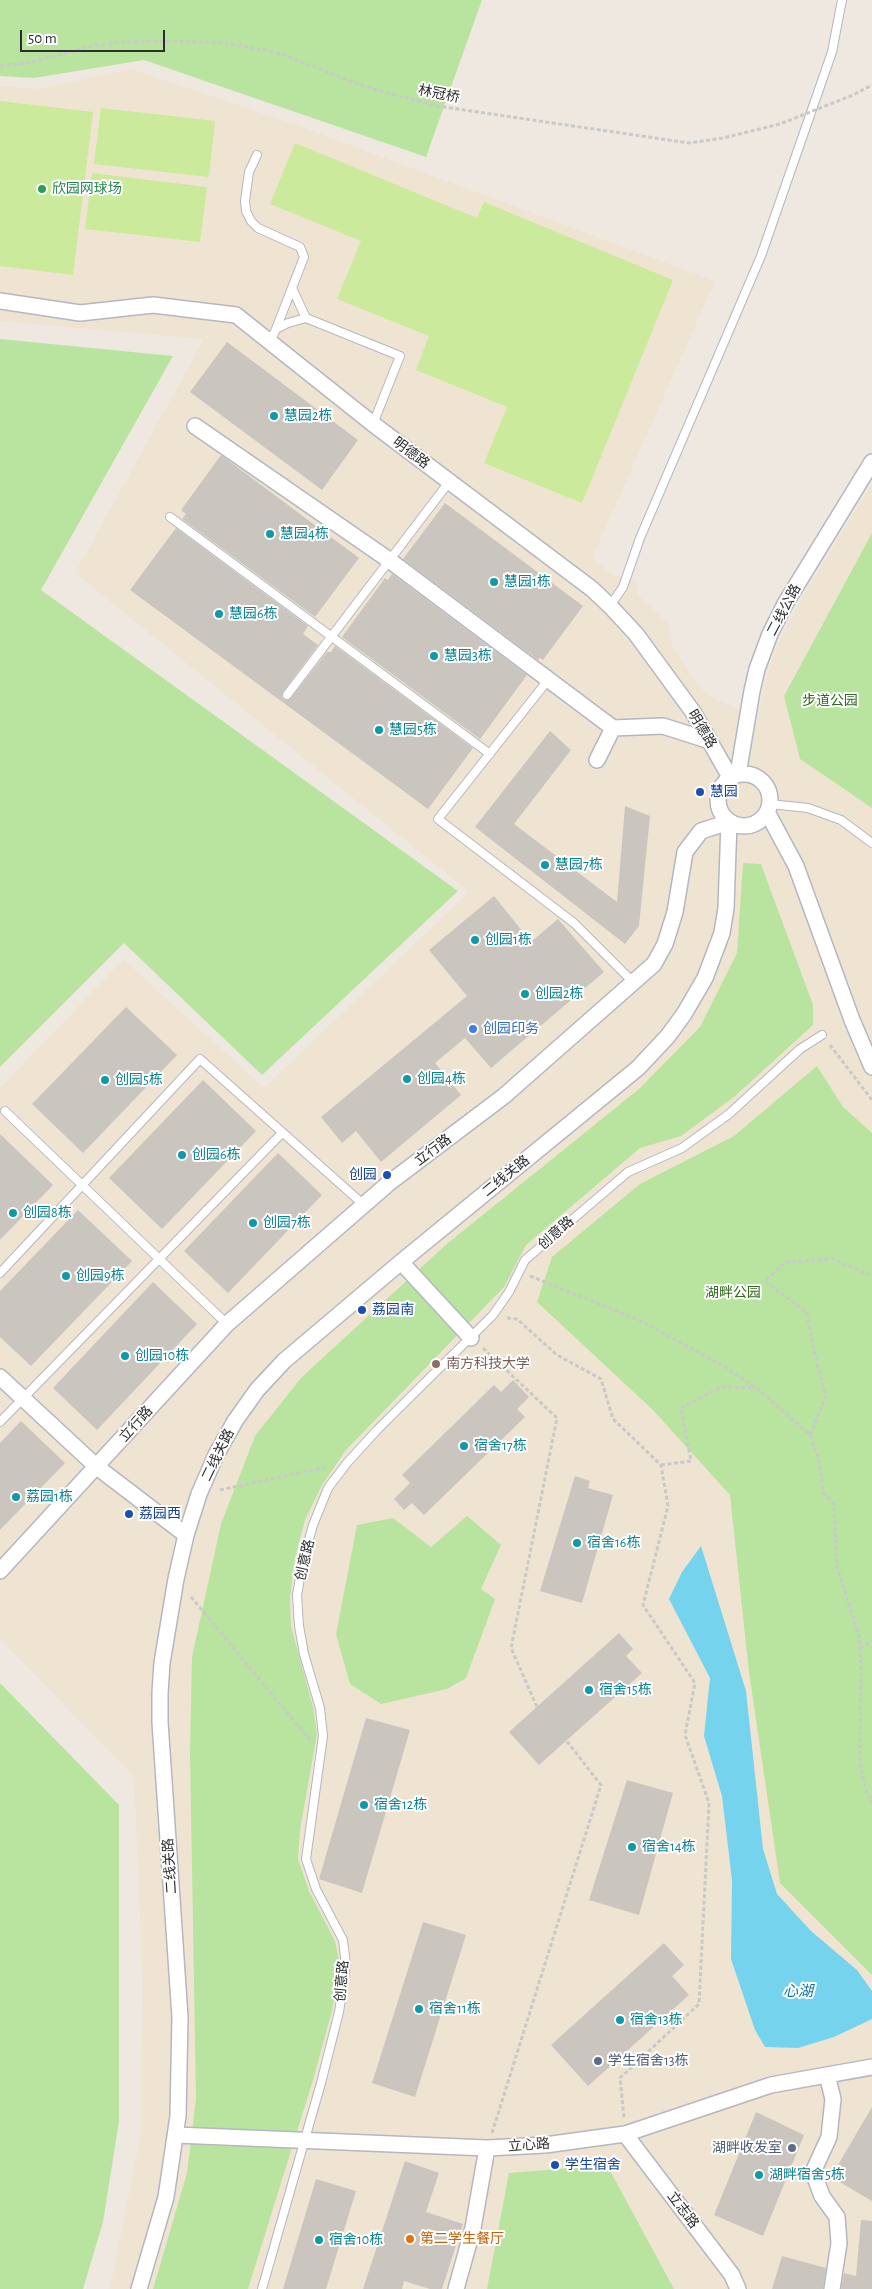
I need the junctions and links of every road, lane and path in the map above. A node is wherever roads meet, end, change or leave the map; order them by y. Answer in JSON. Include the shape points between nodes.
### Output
{"nodes":[{"id":1,"x":842,"y":0,"type":"edge"},
{"id":2,"x":0,"y":66,"type":"edge"},
{"id":3,"x":872,"y":85,"type":"edge"},
{"id":4,"x":257,"y":154,"type":"dead end"},
{"id":5,"x":292,"y":288,"type":"junction"},
{"id":6,"x":0,"y":301,"type":"edge"},
{"id":7,"x":306,"y":318,"type":"junction"},
{"id":8,"x":272,"y":336,"type":"junction"},
{"id":9,"x":373,"y":424,"type":"junction"},
{"id":10,"x":195,"y":426,"type":"dead end"},
{"id":11,"x":872,"y":462,"type":"edge"},
{"id":12,"x":449,"y":482,"type":"junction"},
{"id":13,"x":170,"y":517,"type":"dead end"},
{"id":14,"x":389,"y":560,"type":"junction"},
{"id":15,"x":610,"y":606,"type":"junction"},
{"id":16,"x":332,"y":636,"type":"junction"},
{"id":17,"x":548,"y":680,"type":"junction"},
{"id":18,"x":287,"y":695,"type":"dead end"},
{"id":19,"x":613,"y":728,"type":"junction"},
{"id":20,"x":710,"y":741,"type":"junction"},
{"id":21,"x":490,"y":754,"type":"junction"},
{"id":22,"x":597,"y":760,"type":"dead end"},
{"id":23,"x":734,"y":776,"type":"junction"},
{"id":24,"x":769,"y":808,"type":"junction"},
{"id":25,"x":729,"y":822,"type":"junction"},
{"id":26,"x":872,"y":842,"type":"edge"},
{"id":27,"x":633,"y":982,"type":"junction"},
{"id":28,"x":822,"y":1035,"type":"joint"},
{"id":29,"x":872,"y":1067,"type":"edge"},
{"id":30,"x":872,"y":1100,"type":"edge"},
{"id":31,"x":5,"y":1111,"type":"dead end"},
{"id":32,"x":282,"y":1133,"type":"junction"},
{"id":33,"x":83,"y":1185,"type":"junction"},
{"id":34,"x":364,"y":1205,"type":"junction"},
{"id":35,"x":160,"y":1260,"type":"junction"},
{"id":36,"x":401,"y":1262,"type":"junction"},
{"id":37,"x":0,"y":1273,"type":"edge"},
{"id":38,"x":517,"y":1276,"type":"junction"},
{"id":39,"x":872,"y":1276,"type":"edge"},
{"id":40,"x":493,"y":1315,"type":"junction"},
{"id":41,"x":227,"y":1324,"type":"junction"},
{"id":42,"x":472,"y":1338,"type":"junction"},
{"id":43,"x":0,"y":1378,"type":"edge"},
{"id":44,"x":758,"y":1388,"type":"junction"},
{"id":45,"x":24,"y":1399,"type":"junction"},
{"id":46,"x":0,"y":1422,"type":"edge"},
{"id":47,"x":810,"y":1435,"type":"junction"},
{"id":48,"x":347,"y":1463,"type":"junction"},
{"id":49,"x":661,"y":1465,"type":"junction"},
{"id":50,"x":97,"y":1467,"type":"junction"},
{"id":51,"x":199,"y":1494,"type":"junction"},
{"id":52,"x":186,"y":1535,"type":"junction"},
{"id":53,"x":0,"y":1571,"type":"edge"},
{"id":54,"x":176,"y":1580,"type":"junction"},
{"id":55,"x":872,"y":1641,"type":"edge"},
{"id":56,"x":860,"y":1648,"type":"junction"},
{"id":57,"x":537,"y":1707,"type":"dead end"},
{"id":58,"x":566,"y":1740,"type":"dead end"},
{"id":59,"x":322,"y":1754,"type":"junction"},
{"id":60,"x":872,"y":1804,"type":"edge"},
{"id":61,"x":872,"y":2067,"type":"edge"},
{"id":62,"x":827,"y":2075,"type":"junction"},
{"id":63,"x":625,"y":2134,"type":"junction"},
{"id":64,"x":176,"y":2135,"type":"junction"},
{"id":65,"x":304,"y":2139,"type":"junction"},
{"id":66,"x":487,"y":2148,"type":"junction"},
{"id":67,"x":140,"y":2289,"type":"edge"},
{"id":68,"x":262,"y":2289,"type":"edge"},
{"id":69,"x":456,"y":2289,"type":"edge"},
{"id":70,"x":738,"y":2289,"type":"edge"},
{"id":71,"x":832,"y":2289,"type":"edge"}],
"edges":[{"from":1,"to":15,"type":"lane","via":[[832,52],[761,256],[640,538],[624,587]]},
{"from":2,"to":3,"type":"path","name":"林冠桥","bridge":true,"via":[[122,42],[225,43],[279,53],[366,87],[437,106],[689,143],[780,124]]},
{"from":4,"to":5,"type":"lane","via":[[249,172],[246,211],[258,228],[300,248],[304,257]]},
{"from":5,"to":7,"type":"lane"},
{"from":5,"to":8,"type":"lane"},
{"from":6,"to":8,"type":"street","name":"明德路","via":[[80,313],[153,305],[236,315]]},
{"from":7,"to":8,"type":"lane","via":[[288,323]]},
{"from":7,"to":9,"type":"lane","via":[[400,356]]},
{"from":8,"to":9,"type":"street","name":"明德路"},
{"from":9,"to":12,"type":"street","name":"明德路"},
{"from":10,"to":14,"type":"street"},
{"from":11,"to":23,"type":"street","name":"二线公路","via":[[770,634],[757,669]]},
{"from":12,"to":14,"type":"lane"},
{"from":12,"to":15,"type":"street","name":"明德路"},
{"from":13,"to":16,"type":"lane"},
{"from":14,"to":16,"type":"lane"},
{"from":14,"to":17,"type":"street"},
{"from":15,"to":20,"type":"street","name":"明德路","via":[[636,634],[693,712]]},
{"from":16,"to":18,"type":"lane"},
{"from":16,"to":21,"type":"lane"},
{"from":17,"to":19,"type":"street"},
{"from":17,"to":21,"type":"lane"},
{"from":19,"to":20,"type":"street","via":[[663,726]]},
{"from":19,"to":22,"type":"street"},
{"from":20,"to":23,"type":"street","name":"明德路"},
{"from":21,"to":27,"type":"lane","via":[[438,819],[574,923]]},
{"from":23,"to":24,"type":"street","via":[[746,773],[762,780],[770,795]]},
{"from":23,"to":25,"type":"street","via":[[720,789],[718,798],[722,814]]},
{"from":24,"to":25,"type":"street","via":[[763,818],[749,826]]},
{"from":24,"to":26,"type":"lane","via":[[808,808],[841,820]]},
{"from":24,"to":29,"type":"street","via":[[796,866]]},
{"from":25,"to":27,"type":"street","name":"立行路","via":[[701,831],[685,852],[675,912],[665,944],[654,964]]},
{"from":25,"to":36,"type":"street","name":"二线关路","via":[[722,933],[705,978],[676,1025],[638,1068]]},
{"from":27,"to":34,"type":"street","name":"立行路","via":[[504,1096]]},
{"from":28,"to":30,"type":"path"},
{"from":28,"to":38,"type":"lane","name":"创意路","via":[[800,1048],[729,1114],[682,1148],[628,1172],[525,1260]]},
{"from":31,"to":33,"type":"lane"},
{"from":32,"to":33,"type":"lane","via":[[200,1059]]},
{"from":32,"to":34,"type":"lane"},
{"from":32,"to":35,"type":"lane"},
{"from":33,"to":35,"type":"lane"},
{"from":33,"to":37,"type":"lane"},
{"from":34,"to":41,"type":"street","name":"立行路"},
{"from":35,"to":41,"type":"lane"},
{"from":35,"to":45,"type":"lane"},
{"from":36,"to":42,"type":"street"},
{"from":36,"to":51,"type":"street","name":"二线关路","via":[[300,1346],[264,1383],[226,1437]]},
{"from":38,"to":40,"type":"lane","name":"创意路"},
{"from":38,"to":44,"type":"path","via":[[532,1277],[639,1320]]},
{"from":39,"to":47,"type":"path","via":[[833,1259],[785,1262],[765,1281],[807,1313],[826,1396]]},
{"from":40,"to":42,"type":"lane","name":"创意路"},
{"from":40,"to":49,"type":"path","via":[[517,1319],[556,1355],[601,1380],[613,1419]]},
{"from":41,"to":50,"type":"street","name":"立行路"},
{"from":42,"to":48,"type":"lane","name":"创意路","via":[[376,1430]]},
{"from":42,"to":57,"type":"path","via":[[558,1418],[511,1648]]},
{"from":43,"to":45,"type":"street"},
{"from":44,"to":47,"type":"path"},
{"from":44,"to":49,"type":"path","via":[[721,1386],[681,1408],[691,1460]]},
{"from":45,"to":46,"type":"lane"},
{"from":45,"to":50,"type":"street"},
{"from":47,"to":56,"type":"path","via":[[818,1456],[824,1494],[834,1504],[837,1567],[851,1607]]},
{"from":48,"to":51,"type":"path"},
{"from":48,"to":59,"type":"lane","name":"创意路","via":[[328,1488],[314,1525],[303,1561],[298,1594],[304,1654],[320,1708]]},
{"from":49,"to":63,"type":"path","via":[[668,1506],[644,1605],[694,1683],[685,1735],[709,1803],[699,2004],[620,2078]]},
{"from":50,"to":52,"type":"street"},
{"from":50,"to":53,"type":"street","name":"立行路"},
{"from":51,"to":52,"type":"street","name":"二线关路"},
{"from":52,"to":54,"type":"street","name":"二线关路"},
{"from":54,"to":59,"type":"path"},
{"from":54,"to":64,"type":"street","name":"二线关路","via":[[162,1664],[160,1722],[180,2017]]},
{"from":55,"to":56,"type":"path"},
{"from":56,"to":60,"type":"path","via":[[860,1763]]},
{"from":58,"to":66,"type":"path","via":[[601,1785]]},
{"from":59,"to":65,"type":"lane","name":"创意路","via":[[306,1858],[316,1889],[343,1940],[346,1966],[340,2012]]},
{"from":61,"to":62,"type":"street","name":"立心路"},
{"from":62,"to":63,"type":"street","name":"立心路","via":[[771,2085]]},
{"from":62,"to":71,"type":"street","via":[[834,2099],[829,2137],[813,2172],[822,2196],[837,2217],[839,2242]]},
{"from":63,"to":66,"type":"street","name":"立心路","via":[[545,2145]]},
{"from":63,"to":70,"type":"street","name":"立志路","via":[[732,2275]]},
{"from":64,"to":65,"type":"street","name":"立心路"},
{"from":64,"to":67,"type":"street","name":"二线关路","via":[[166,2197]]},
{"from":65,"to":66,"type":"street","name":"立心路"},
{"from":65,"to":68,"type":"lane","name":"创意路"},
{"from":66,"to":69,"type":"street","via":[[473,2228]]}]}
